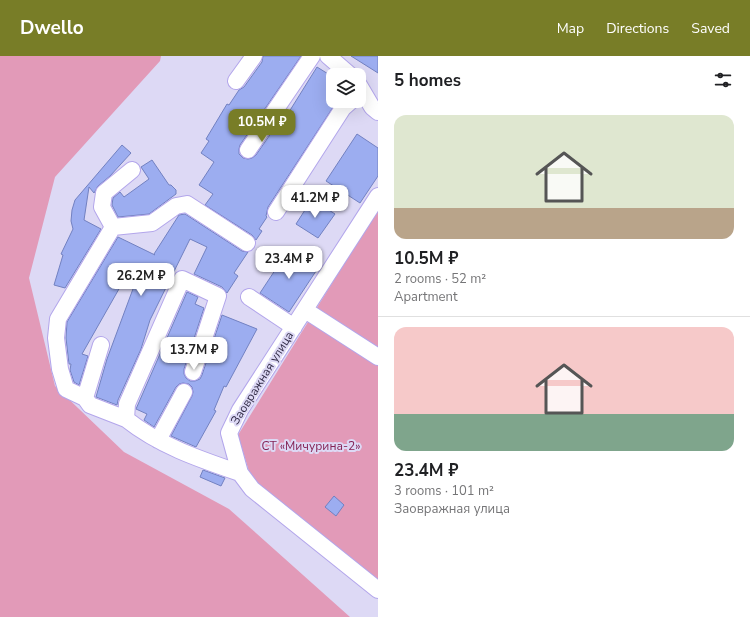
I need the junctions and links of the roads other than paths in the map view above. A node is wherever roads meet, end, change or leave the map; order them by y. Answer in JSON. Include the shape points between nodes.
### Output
{"nodes":[{"id":1,"x":254,"y":56,"type":"edge"},
{"id":2,"x":312,"y":56,"type":"edge"},
{"id":3,"x":328,"y":56,"type":"edge"},
{"id":4,"x":342,"y":68,"type":"edge"},
{"id":5,"x":236,"y":81,"type":"dead end"},
{"id":6,"x":366,"y":101,"type":"edge"},
{"id":7,"x":343,"y":108,"type":"edge"},
{"id":8,"x":378,"y":112,"type":"edge"},
{"id":9,"x":248,"y":150,"type":"dead end"},
{"id":10,"x":132,"y":170,"type":"dead end"},
{"id":11,"x":378,"y":196,"type":"edge"},
{"id":12,"x":276,"y":212,"type":"dead end"},
{"id":13,"x":113,"y":227,"type":"junction"},
{"id":14,"x":247,"y":243,"type":"dead end"},
{"id":15,"x":249,"y":296,"type":"dead end"},
{"id":16,"x":305,"y":310,"type":"junction"},
{"id":17,"x":294,"y":327,"type":"junction"},
{"id":18,"x":102,"y":346,"type":"dead end"},
{"id":19,"x":378,"y":357,"type":"edge"},
{"id":20,"x":193,"y":372,"type":"dead end"},
{"id":21,"x":184,"y":392,"type":"dead end"},
{"id":22,"x":85,"y":398,"type":"junction"},
{"id":23,"x":126,"y":419,"type":"junction"},
{"id":24,"x":158,"y":440,"type":"junction"},
{"id":25,"x":240,"y":473,"type":"junction"},
{"id":26,"x":378,"y":590,"type":"edge"}],
"edges":[{"from":1,"to":5,"type":"street"},
{"from":2,"to":9,"type":"street"},
{"from":3,"to":4,"type":"street"},
{"from":6,"to":8,"type":"street"},
{"from":7,"to":12,"type":"street"},
{"from":10,"to":13,"type":"street","via":[[104,193],[102,207]]},
{"from":11,"to":16,"type":"street","name":"Заовражная улица"},
{"from":13,"to":14,"type":"street","via":[[152,223],[176,206],[187,204]]},
{"from":13,"to":22,"type":"street","via":[[58,319],[56,338],[66,389]]},
{"from":15,"to":17,"type":"street"},
{"from":16,"to":17,"type":"street","name":"Заовражная улица"},
{"from":16,"to":19,"type":"street"},
{"from":17,"to":25,"type":"street","name":"Заовражная улица","via":[[240,410],[229,433]]},
{"from":18,"to":22,"type":"street"},
{"from":20,"to":23,"type":"street","via":[[218,296],[178,274],[127,404]]},
{"from":21,"to":24,"type":"street"},
{"from":22,"to":23,"type":"street","via":[[90,405]]},
{"from":23,"to":24,"type":"street","via":[[139,430]]},
{"from":24,"to":25,"type":"street","via":[[172,448]]},
{"from":25,"to":26,"type":"street","name":"Заовражная улица","via":[[252,489]]}]}
